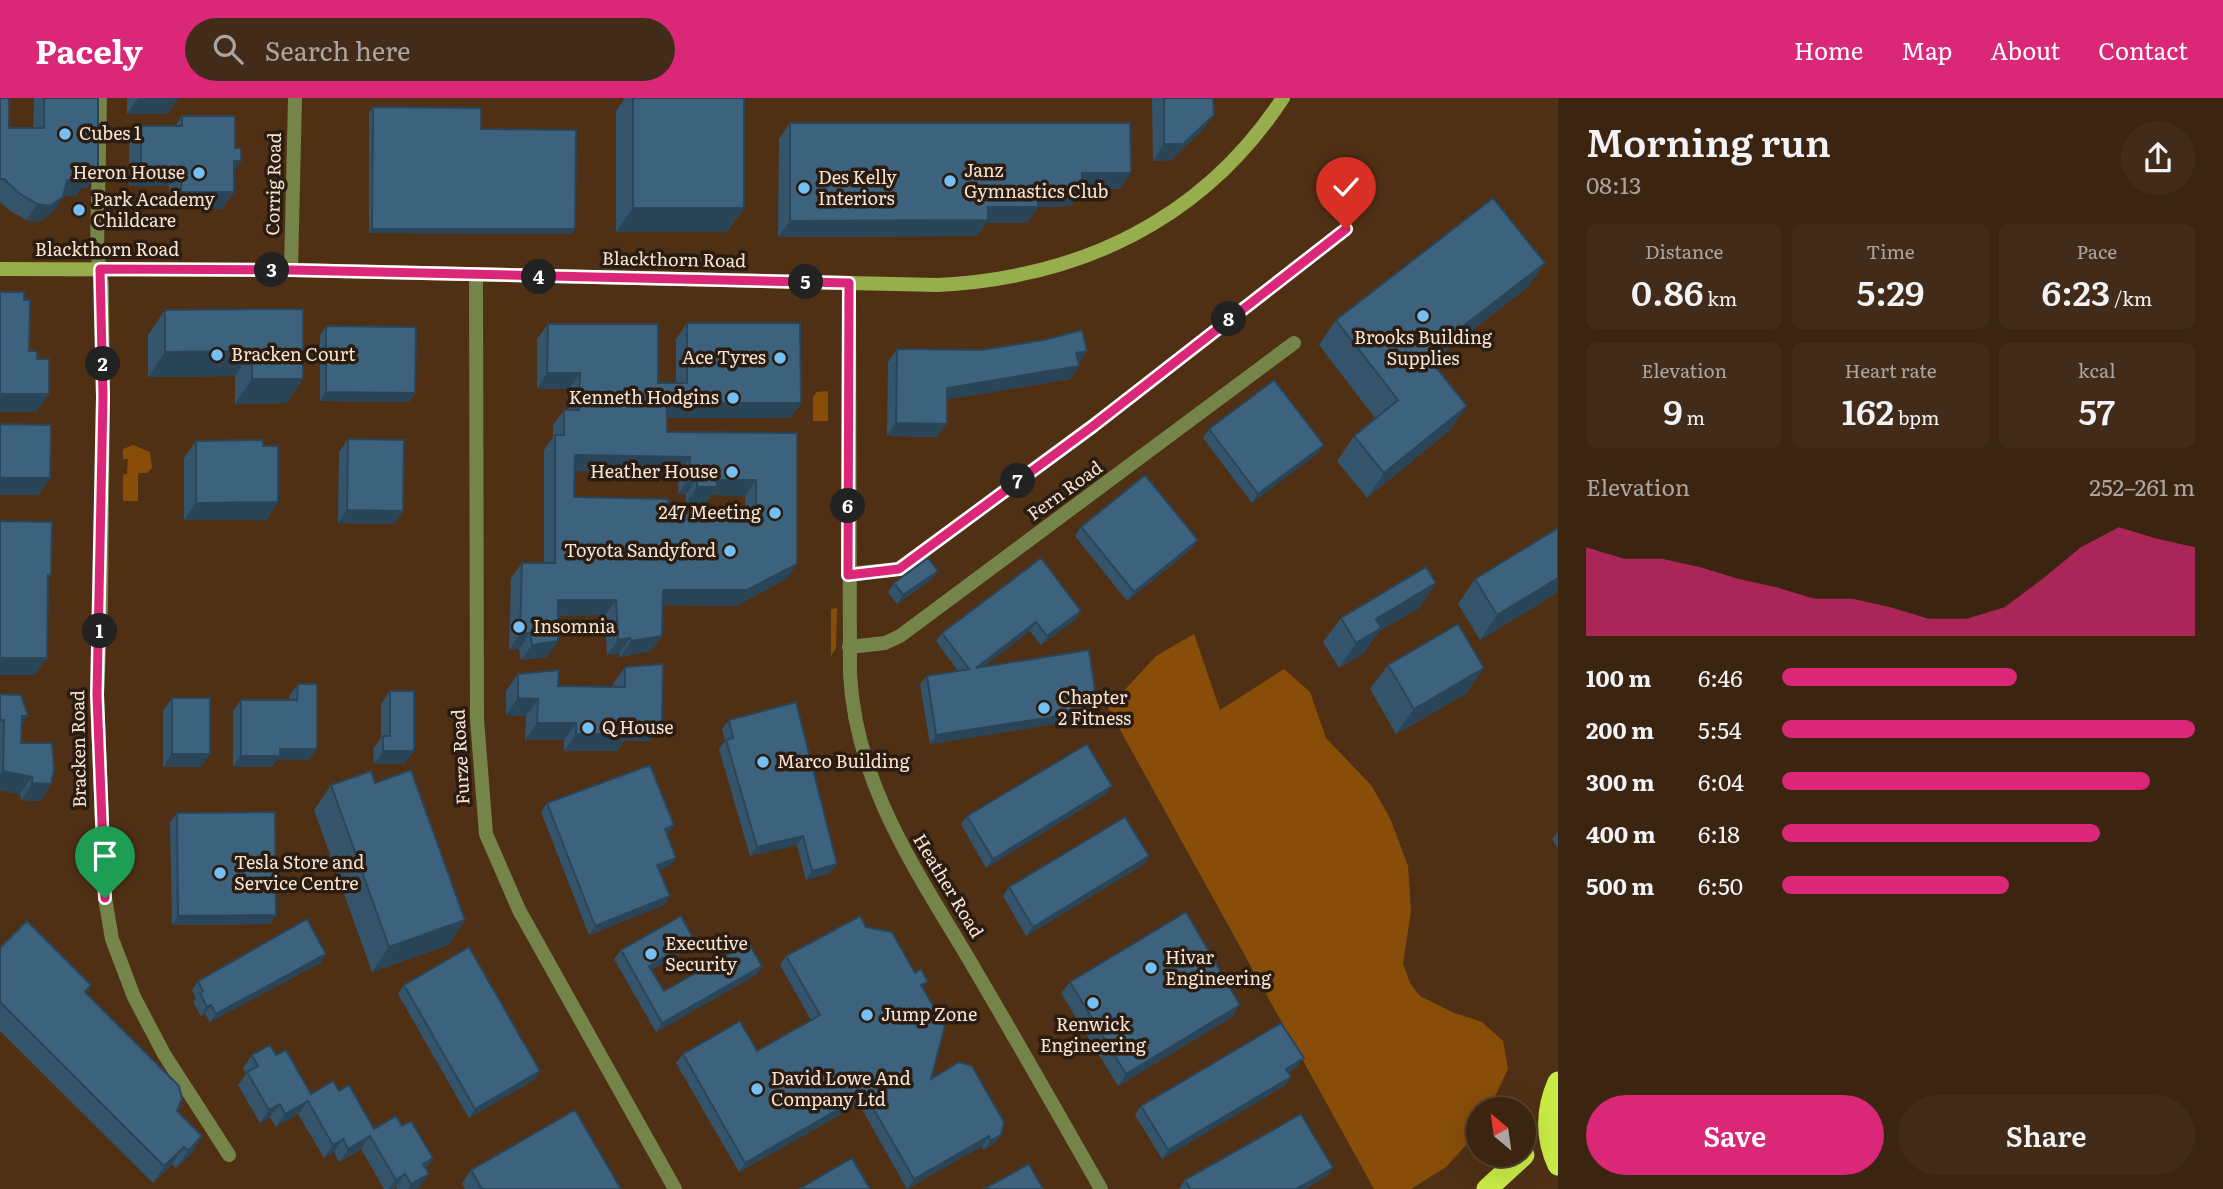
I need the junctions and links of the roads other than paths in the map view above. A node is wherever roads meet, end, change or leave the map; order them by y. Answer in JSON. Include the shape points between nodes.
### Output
{"nodes":[{"id":1,"x":100,"y":98,"type":"edge"},
{"id":2,"x":295,"y":98,"type":"edge"},
{"id":3,"x":1283,"y":98,"type":"edge"},
{"id":4,"x":1346,"y":229,"type":"dead end"},
{"id":5,"x":0,"y":269,"type":"edge"},
{"id":6,"x":100,"y":269,"type":"junction"},
{"id":7,"x":291,"y":270,"type":"junction"},
{"id":8,"x":477,"y":276,"type":"junction"},
{"id":9,"x":849,"y":283,"type":"junction"},
{"id":10,"x":1294,"y":343,"type":"dead end"},
{"id":11,"x":848,"y":575,"type":"junction"},
{"id":12,"x":849,"y":647,"type":"junction"},
{"id":13,"x":1558,"y":1082,"type":"edge"},
{"id":14,"x":1548,"y":1131,"type":"junction"},
{"id":15,"x":1536,"y":1143,"type":"edge"},
{"id":16,"x":229,"y":1155,"type":"dead end"},
{"id":17,"x":1558,"y":1165,"type":"edge"},
{"id":18,"x":1511,"y":1167,"type":"edge"},
{"id":19,"x":675,"y":1189,"type":"edge"},
{"id":20,"x":1101,"y":1189,"type":"edge"},
{"id":21,"x":1487,"y":1189,"type":"edge"}],
"edges":[{"from":1,"to":6,"type":"street","name":"Bracken Road"},
{"from":2,"to":7,"type":"street","name":"Corrig Road"},
{"from":3,"to":9,"type":"street","name":"Blackthorn Road","via":[[1204,191],[1148,228],[1070,262],[980,283]]},
{"from":4,"to":11,"type":"street","via":[[1093,426],[899,569]]},
{"from":5,"to":6,"type":"street","name":"Blackthorn Road"},
{"from":6,"to":7,"type":"street","name":"Blackthorn Road"},
{"from":6,"to":16,"type":"street","name":"Bracken Road","via":[[103,397],[97,695],[105,898],[116,950],[140,1009]]},
{"from":7,"to":8,"type":"street","name":"Blackthorn Road"},
{"from":8,"to":9,"type":"street","name":"Blackthorn Road"},
{"from":8,"to":19,"type":"street","name":"Furze Road","via":[[478,719],[486,834],[519,910]]},
{"from":9,"to":11,"type":"street","name":"Heather Road"},
{"from":10,"to":12,"type":"street","name":"Fern Road","via":[[900,636],[885,643]]},
{"from":11,"to":12,"type":"street","name":"Heather Road"},
{"from":12,"to":20,"type":"street","name":"Heather Road","via":[[851,701],[865,761],[891,828]]},
{"from":13,"to":14,"type":"highway"},
{"from":14,"to":15,"type":"highway"},
{"from":14,"to":17,"type":"highway"},
{"from":18,"to":21,"type":"highway"}]}
